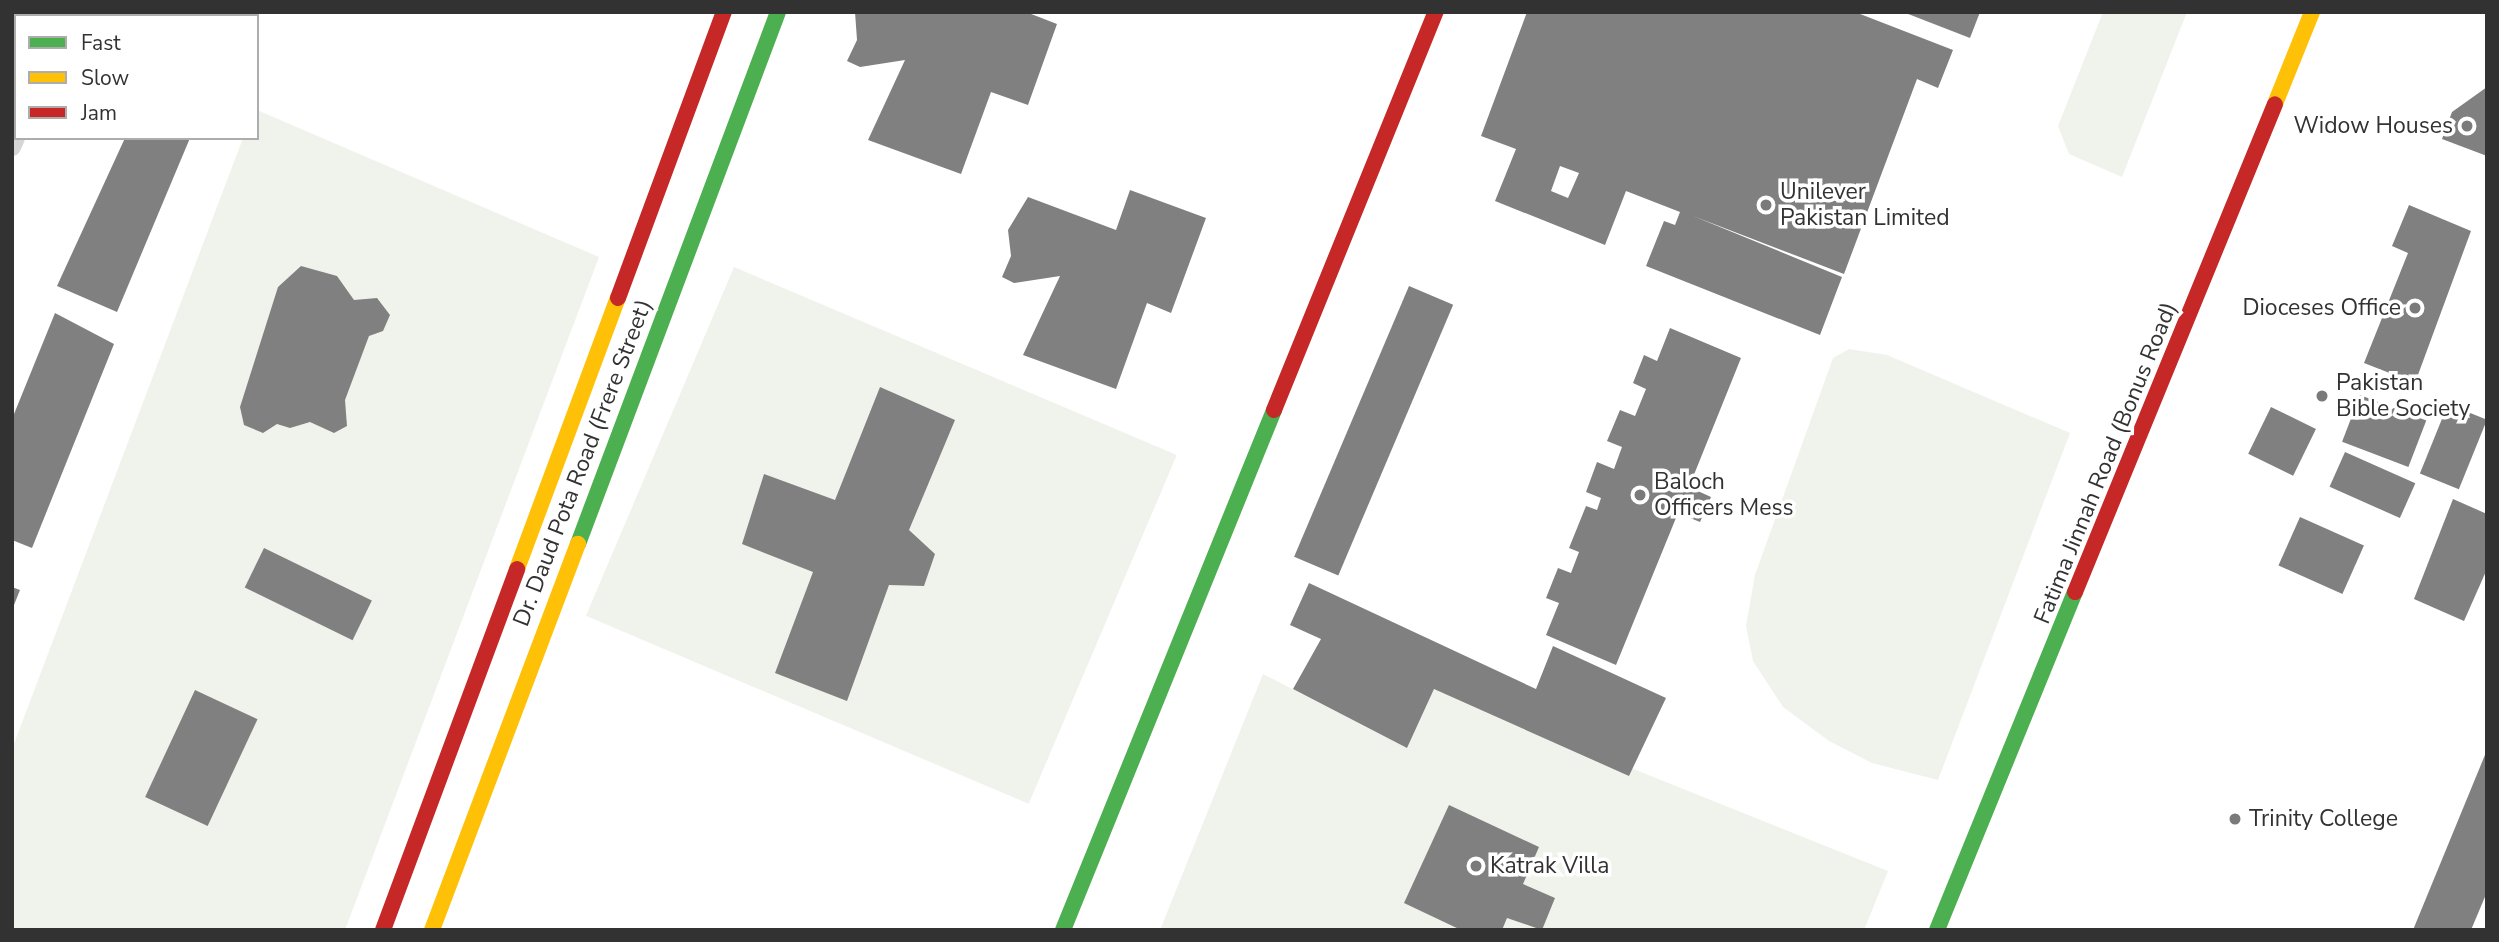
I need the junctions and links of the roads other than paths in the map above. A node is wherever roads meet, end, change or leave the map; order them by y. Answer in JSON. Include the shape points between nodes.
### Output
{"nodes":[{"id":1,"x":724,"y":12,"type":"edge"},
{"id":2,"x":778,"y":12,"type":"edge"},
{"id":3,"x":1436,"y":12,"type":"edge"},
{"id":4,"x":2312,"y":12,"type":"edge"},
{"id":5,"x":383,"y":930,"type":"edge"},
{"id":6,"x":432,"y":930,"type":"edge"},
{"id":7,"x":1063,"y":930,"type":"edge"},
{"id":8,"x":1937,"y":930,"type":"edge"}],
"edges":[{"from":1,"to":5,"type":"main road","name":"Dr. Daud Pota Road (Frere Street)"},
{"from":2,"to":6,"type":"main road","name":"Dr. Daud Pota Road (Frere Street)"},
{"from":3,"to":7,"type":"main road"},
{"from":4,"to":8,"type":"main road","name":"Fatima Jinnah Road (Bonus Road)"}]}
